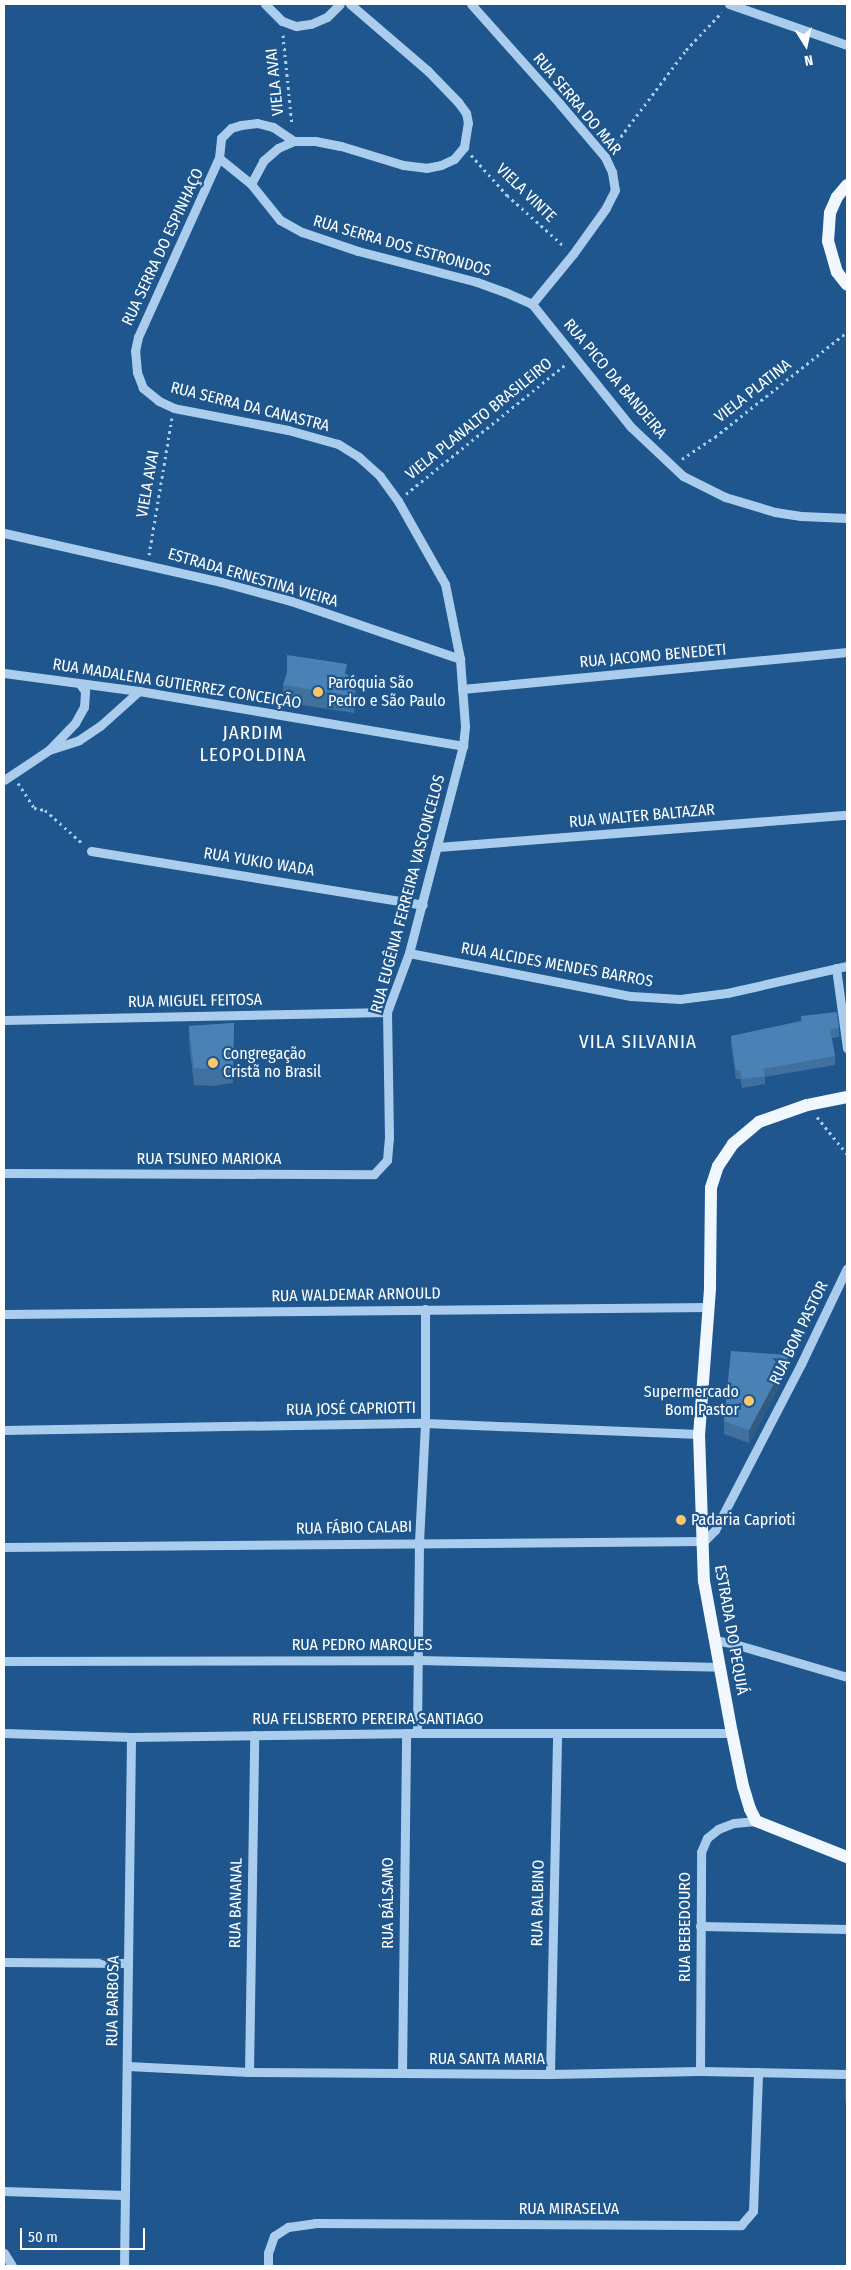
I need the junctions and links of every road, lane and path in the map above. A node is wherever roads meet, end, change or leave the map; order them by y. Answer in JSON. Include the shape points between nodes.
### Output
{"nodes":[{"id":1,"x":266,"y":4,"type":"edge"},
{"id":2,"x":340,"y":4,"type":"edge"},
{"id":3,"x":350,"y":4,"type":"edge"},
{"id":4,"x":471,"y":4,"type":"edge"},
{"id":5,"x":729,"y":4,"type":"edge"},
{"id":6,"x":282,"y":21,"type":"junction"},
{"id":7,"x":847,"y":45,"type":"edge"},
{"id":8,"x":294,"y":141,"type":"junction"},
{"id":9,"x":464,"y":147,"type":"junction"},
{"id":10,"x":605,"y":157,"type":"junction"},
{"id":11,"x":220,"y":158,"type":"junction"},
{"id":12,"x":251,"y":184,"type":"junction"},
{"id":13,"x":847,"y":185,"type":"edge"},
{"id":14,"x":573,"y":254,"type":"junction"},
{"id":15,"x":847,"y":285,"type":"edge"},
{"id":16,"x":532,"y":304,"type":"junction"},
{"id":17,"x":847,"y":332,"type":"edge"},
{"id":18,"x":576,"y":356,"type":"junction"},
{"id":19,"x":143,"y":388,"type":"joint"},
{"id":20,"x":174,"y":408,"type":"junction"},
{"id":21,"x":671,"y":467,"type":"junction"},
{"id":22,"x":398,"y":501,"type":"junction"},
{"id":23,"x":847,"y":518,"type":"edge"},
{"id":24,"x":4,"y":533,"type":"edge"},
{"id":25,"x":147,"y":565,"type":"junction"},
{"id":26,"x":847,"y":652,"type":"edge"},
{"id":27,"x":460,"y":659,"type":"junction"},
{"id":28,"x":4,"y":673,"type":"edge"},
{"id":29,"x":80,"y":684,"type":"junction"},
{"id":30,"x":462,"y":689,"type":"junction"},
{"id":31,"x":139,"y":691,"type":"junction"},
{"id":32,"x":463,"y":746,"type":"junction"},
{"id":33,"x":49,"y":750,"type":"junction"},
{"id":34,"x":12,"y":774,"type":"junction"},
{"id":35,"x":4,"y":780,"type":"edge"},
{"id":36,"x":847,"y":815,"type":"edge"},
{"id":37,"x":438,"y":847,"type":"junction"},
{"id":38,"x":90,"y":851,"type":"joint"},
{"id":39,"x":423,"y":905,"type":"junction"},
{"id":40,"x":410,"y":953,"type":"junction"},
{"id":41,"x":847,"y":966,"type":"edge"},
{"id":42,"x":836,"y":968,"type":"junction"},
{"id":43,"x":388,"y":1012,"type":"junction"},
{"id":44,"x":4,"y":1020,"type":"edge"},
{"id":45,"x":847,"y":1048,"type":"edge"},
{"id":46,"x":847,"y":1097,"type":"edge"},
{"id":47,"x":807,"y":1105,"type":"junction"},
{"id":48,"x":389,"y":1138,"type":"joint"},
{"id":49,"x":847,"y":1154,"type":"edge"},
{"id":50,"x":4,"y":1173,"type":"edge"},
{"id":51,"x":847,"y":1268,"type":"edge"},
{"id":52,"x":708,"y":1307,"type":"junction"},
{"id":53,"x":426,"y":1309,"type":"junction"},
{"id":54,"x":4,"y":1314,"type":"edge"},
{"id":55,"x":425,"y":1423,"type":"junction"},
{"id":56,"x":4,"y":1430,"type":"edge"},
{"id":57,"x":699,"y":1434,"type":"junction"},
{"id":58,"x":419,"y":1542,"type":"junction"},
{"id":59,"x":704,"y":1542,"type":"junction"},
{"id":60,"x":4,"y":1547,"type":"edge"},
{"id":61,"x":714,"y":1640,"type":"junction"},
{"id":62,"x":417,"y":1660,"type":"junction"},
{"id":63,"x":4,"y":1661,"type":"edge"},
{"id":64,"x":720,"y":1667,"type":"junction"},
{"id":65,"x":847,"y":1677,"type":"edge"},
{"id":66,"x":556,"y":1732,"type":"junction"},
{"id":67,"x":4,"y":1733,"type":"edge"},
{"id":68,"x":406,"y":1733,"type":"junction"},
{"id":69,"x":417,"y":1733,"type":"junction"},
{"id":70,"x":732,"y":1733,"type":"junction"},
{"id":71,"x":254,"y":1735,"type":"junction"},
{"id":72,"x":131,"y":1737,"type":"junction"},
{"id":73,"x":756,"y":1821,"type":"junction"},
{"id":74,"x":847,"y":1857,"type":"edge"},
{"id":75,"x":700,"y":1926,"type":"junction"},
{"id":76,"x":847,"y":1929,"type":"edge"},
{"id":77,"x":4,"y":1962,"type":"edge"},
{"id":78,"x":128,"y":1963,"type":"junction"},
{"id":79,"x":127,"y":2066,"type":"junction"},
{"id":80,"x":700,"y":2071,"type":"junction"},
{"id":81,"x":249,"y":2072,"type":"junction"},
{"id":82,"x":758,"y":2072,"type":"junction"},
{"id":83,"x":402,"y":2073,"type":"junction"},
{"id":84,"x":550,"y":2074,"type":"junction"},
{"id":85,"x":847,"y":2074,"type":"edge"},
{"id":86,"x":4,"y":2191,"type":"edge"},
{"id":87,"x":124,"y":2196,"type":"junction"},
{"id":88,"x":4,"y":2253,"type":"edge"},
{"id":89,"x":12,"y":2266,"type":"edge"},
{"id":90,"x":124,"y":2266,"type":"edge"},
{"id":91,"x":268,"y":2266,"type":"edge"}],
"edges":[{"from":1,"to":6,"type":"street"},
{"from":2,"to":6,"type":"street","via":[[328,17],[311,24],[296,26]]},
{"from":3,"to":9,"type":"street","via":[[428,71],[458,102],[468,123]]},
{"from":4,"to":10,"type":"street","name":"RUA SERRA DO MAR"},
{"from":5,"to":7,"type":"street"},
{"from":5,"to":10,"type":"path","via":[[686,50]]},
{"from":6,"to":8,"type":"path","name":"VIELA AVAI"},
{"from":8,"to":9,"type":"street","via":[[341,146],[403,165],[426,168],[441,166],[454,159]]},
{"from":8,"to":11,"type":"street","via":[[273,127],[257,123],[241,125],[231,128],[221,138]]},
{"from":8,"to":12,"type":"street","via":[[278,148],[263,161]]},
{"from":9,"to":14,"type":"path","name":"VIELA VINTE","via":[[507,195]]},
{"from":10,"to":14,"type":"street","name":"RUA SERRA DO MAR","via":[[612,172],[614,190],[606,208]]},
{"from":11,"to":12,"type":"street","name":"RUA SERRA DO ESPINHAÇO"},
{"from":11,"to":19,"type":"street","name":"RUA SERRA DO ESPINHAÇO","via":[[138,337],[135,351],[137,372]]},
{"from":12,"to":16,"type":"street","name":"RUA SERRA DOS ESTRONDOS","via":[[280,220],[302,232],[358,251],[477,282]]},
{"from":13,"to":15,"type":"main road","via":[[830,212],[828,241],[837,272]]},
{"from":14,"to":16,"type":"street","name":"RUA SERRA DO MAR"},
{"from":16,"to":18,"type":"street","name":"RUA PICO DA BANDEIRA"},
{"from":17,"to":21,"type":"path","name":"VIELA PLATINA","via":[[715,437]]},
{"from":18,"to":21,"type":"street","name":"RUA PICO DA BANDEIRA","via":[[631,427]]},
{"from":18,"to":22,"type":"path","name":"VIELA PLANALTO BRASILEIRO"},
{"from":19,"to":20,"type":"street","name":"RUA SERRA DA CANASTRA"},
{"from":20,"to":22,"type":"street","name":"RUA SERRA DA CANASTRA","via":[[288,430],[338,444],[360,457],[380,476]]},
{"from":20,"to":25,"type":"path","name":"VIELA AVAI"},
{"from":21,"to":23,"type":"street","name":"RUA PICO DA BANDEIRA","via":[[725,497],[767,510],[801,516]]},
{"from":22,"to":27,"type":"street","name":"RUA SERRA DA CANASTRA","via":[[445,584]]},
{"from":24,"to":25,"type":"street","name":"ESTRADA ERNESTINA VIEIRA"},
{"from":25,"to":27,"type":"street","name":"ESTRADA ERNESTINA VIEIRA","via":[[291,601]]},
{"from":26,"to":30,"type":"street","name":"RUA JACOMO BENEDETI"},
{"from":27,"to":30,"type":"street","name":"RUA SERRA DA CANASTRA"},
{"from":28,"to":29,"type":"street","name":"RUA MADALENA GUTIERREZ CONCEIÇÃO"},
{"from":29,"to":31,"type":"street","name":"RUA MADALENA GUTIERREZ CONCEIÇÃO"},
{"from":29,"to":33,"type":"street","via":[[85,691],[84,708]]},
{"from":30,"to":32,"type":"street","name":"RUA EUGÊNIA FERREIRA VASCONCELOS"},
{"from":31,"to":32,"type":"street","name":"RUA MADALENA GUTIERREZ CONCEIÇÃO"},
{"from":31,"to":33,"type":"street","via":[[79,740]]},
{"from":32,"to":37,"type":"street","name":"RUA EUGÊNIA FERREIRA VASCONCELOS"},
{"from":33,"to":34,"type":"street"},
{"from":34,"to":35,"type":"street"},
{"from":34,"to":38,"type":"path","via":[[34,808],[45,810]]},
{"from":36,"to":37,"type":"street","name":"RUA WALTER BALTAZAR"},
{"from":37,"to":39,"type":"street","name":"RUA EUGÊNIA FERREIRA VASCONCELOS"},
{"from":38,"to":39,"type":"street","name":"RUA YUKIO WADA"},
{"from":39,"to":40,"type":"street","name":"RUA EUGÊNIA FERREIRA VASCONCELOS"},
{"from":40,"to":42,"type":"street","name":"RUA ALCIDES MENDES BARROS","via":[[631,996],[680,999],[727,993]]},
{"from":40,"to":43,"type":"street","name":"RUA EUGÊNIA FERREIRA VASCONCELOS"},
{"from":41,"to":42,"type":"street","name":"RUA ALCIDES MENDES BARROS"},
{"from":42,"to":45,"type":"street"},
{"from":43,"to":44,"type":"street","name":"RUA MIGUEL FEITOSA"},
{"from":43,"to":48,"type":"street","name":"RUA EUGÊNIA FERREIRA VASCONCELOS"},
{"from":46,"to":47,"type":"main road","name":"ESTRADA DO PEQUIÁ"},
{"from":47,"to":49,"type":"path"},
{"from":47,"to":52,"type":"main road","name":"ESTRADA DO PEQUIÁ","via":[[759,1122],[734,1144],[718,1166],[711,1188]]},
{"from":48,"to":50,"type":"street","name":"RUA TSUNEO MARIOKA","via":[[387,1160],[374,1174]]},
{"from":51,"to":59,"type":"street","name":"RUA BOM PASTOR","via":[[715,1530]]},
{"from":52,"to":53,"type":"street","name":"RUA WALDEMAR ARNOULD"},
{"from":52,"to":57,"type":"main road","name":"ESTRADA DO PEQUIÁ"},
{"from":53,"to":54,"type":"street","name":"RUA WALDEMAR ARNOULD"},
{"from":53,"to":55,"type":"street"},
{"from":55,"to":56,"type":"street","name":"RUA JOSÉ CAPRIOTTI"},
{"from":55,"to":57,"type":"street","name":"RUA JOSÉ CAPRIOTTI"},
{"from":55,"to":58,"type":"street"},
{"from":57,"to":59,"type":"main road","name":"ESTRADA DO PEQUIÁ"},
{"from":58,"to":59,"type":"street","name":"RUA FÁBIO CALABI"},
{"from":58,"to":60,"type":"street","name":"RUA FÁBIO CALABI"},
{"from":58,"to":62,"type":"street"},
{"from":59,"to":61,"type":"main road","name":"ESTRADA DO PEQUIÁ","via":[[702,1563]]},
{"from":61,"to":64,"type":"main road","name":"ESTRADA DO PEQUIÁ"},
{"from":61,"to":65,"type":"street"},
{"from":62,"to":63,"type":"street","name":"RUA PEDRO MARQUES"},
{"from":62,"to":64,"type":"street","name":"RUA PEDRO MARQUES"},
{"from":62,"to":69,"type":"street"},
{"from":64,"to":70,"type":"main road","name":"ESTRADA DO PEQUIÁ"},
{"from":66,"to":69,"type":"street","name":"RUA FELISBERTO PEREIRA SANTIAGO"},
{"from":66,"to":70,"type":"street","name":"RUA FELISBERTO PEREIRA SANTIAGO"},
{"from":66,"to":84,"type":"street","name":"RUA BALBINO"},
{"from":67,"to":72,"type":"street","name":"RUA FELISBERTO PEREIRA SANTIAGO"},
{"from":68,"to":69,"type":"street","name":"RUA FELISBERTO PEREIRA SANTIAGO"},
{"from":68,"to":71,"type":"street","name":"RUA FELISBERTO PEREIRA SANTIAGO"},
{"from":68,"to":83,"type":"street","name":"RUA BÁLSAMO"},
{"from":70,"to":73,"type":"main road","name":"ESTRADA DO PEQUIÁ","via":[[743,1786]]},
{"from":71,"to":72,"type":"street","name":"RUA FELISBERTO PEREIRA SANTIAGO"},
{"from":71,"to":81,"type":"street","name":"RUA BANANAL"},
{"from":72,"to":78,"type":"street","name":"RUA BARBOSA"},
{"from":73,"to":74,"type":"main road"},
{"from":73,"to":75,"type":"street","name":"RUA BEBEDOURO","via":[[734,1823],[718,1829],[707,1838],[701,1852]]},
{"from":75,"to":76,"type":"street"},
{"from":75,"to":80,"type":"street","name":"RUA BEBEDOURO"},
{"from":77,"to":78,"type":"street"},
{"from":78,"to":79,"type":"street","name":"RUA BARBOSA"},
{"from":79,"to":81,"type":"street","name":"RUA SANTA MARIA"},
{"from":79,"to":87,"type":"street","name":"RUA BARBOSA"},
{"from":80,"to":82,"type":"street","name":"RUA SANTA MARIA"},
{"from":80,"to":84,"type":"street","name":"RUA SANTA MARIA"},
{"from":81,"to":83,"type":"street","name":"RUA SANTA MARIA"},
{"from":82,"to":85,"type":"street","name":"RUA SANTA MARIA"},
{"from":82,"to":91,"type":"street","name":"RUA MIRASELVA","via":[[753,2211],[741,2225],[316,2222],[288,2226],[274,2236]]},
{"from":83,"to":84,"type":"street","name":"RUA SANTA MARIA"},
{"from":86,"to":87,"type":"street"},
{"from":87,"to":90,"type":"street","name":"RUA BARBOSA"},
{"from":88,"to":89,"type":"street"}]}
